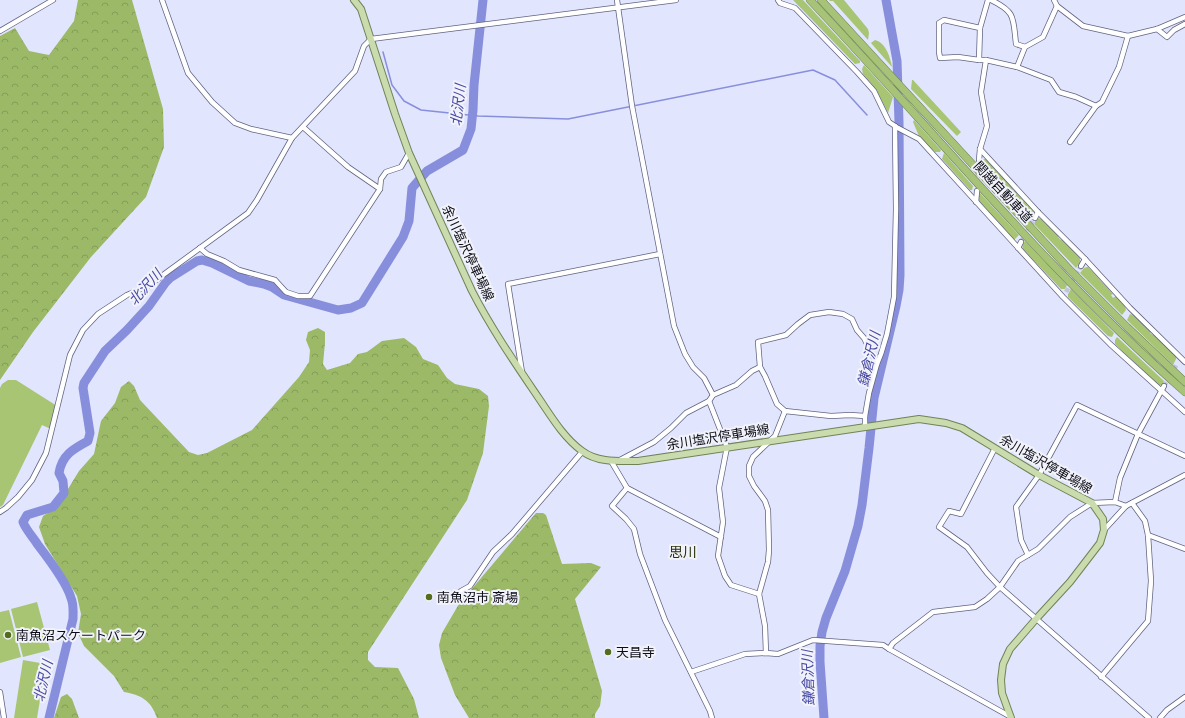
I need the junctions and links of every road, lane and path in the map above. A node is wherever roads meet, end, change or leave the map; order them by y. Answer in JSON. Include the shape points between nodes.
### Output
{"nodes":[{"id":1,"x":53,"y":0,"type":"edge"},
{"id":2,"x":162,"y":0,"type":"edge"},
{"id":3,"x":354,"y":0,"type":"edge"},
{"id":4,"x":618,"y":0,"type":"edge"},
{"id":5,"x":676,"y":0,"type":"edge"},
{"id":6,"x":778,"y":0,"type":"edge"},
{"id":7,"x":810,"y":0,"type":"edge"},
{"id":8,"x":821,"y":0,"type":"edge"},
{"id":9,"x":989,"y":0,"type":"edge"},
{"id":10,"x":1054,"y":0,"type":"edge"},
{"id":11,"x":1057,"y":6,"type":"junction"},
{"id":12,"x":618,"y":8,"type":"junction"},
{"id":13,"x":1185,"y":18,"type":"edge"},
{"id":14,"x":1185,"y":24,"type":"edge"},
{"id":15,"x":980,"y":28,"type":"junction"},
{"id":16,"x":1157,"y":29,"type":"junction"},
{"id":17,"x":0,"y":31,"type":"edge"},
{"id":18,"x":1128,"y":36,"type":"junction"},
{"id":19,"x":371,"y":39,"type":"junction"},
{"id":20,"x":1025,"y":47,"type":"junction"},
{"id":21,"x":979,"y":60,"type":"junction"},
{"id":22,"x":986,"y":60,"type":"junction"},
{"id":23,"x":1017,"y":67,"type":"junction"},
{"id":24,"x":1096,"y":106,"type":"junction"},
{"id":25,"x":303,"y":126,"type":"junction"},
{"id":26,"x":896,"y":127,"type":"junction"},
{"id":27,"x":292,"y":138,"type":"junction"},
{"id":28,"x":1070,"y":142,"type":"dead end"},
{"id":29,"x":980,"y":149,"type":"junction"},
{"id":30,"x":409,"y":153,"type":"junction"},
{"id":31,"x":979,"y":160,"type":"tunnel mouth"},
{"id":32,"x":380,"y":189,"type":"junction"},
{"id":33,"x":977,"y":191,"type":"dead end"},
{"id":34,"x":976,"y":202,"type":"junction"},
{"id":35,"x":1038,"y":212,"type":"junction"},
{"id":36,"x":1035,"y":218,"type":"tunnel mouth"},
{"id":37,"x":1021,"y":242,"type":"tunnel mouth"},
{"id":38,"x":200,"y":248,"type":"junction"},
{"id":39,"x":1018,"y":248,"type":"junction"},
{"id":40,"x":660,"y":254,"type":"junction"},
{"id":41,"x":1086,"y":259,"type":"junction"},
{"id":42,"x":1081,"y":266,"type":"tunnel mouth"},
{"id":43,"x":1066,"y":292,"type":"tunnel mouth"},
{"id":44,"x":1063,"y":297,"type":"junction"},
{"id":45,"x":1183,"y":360,"type":"edge"},
{"id":46,"x":877,"y":364,"type":"junction"},
{"id":47,"x":1178,"y":364,"type":"tunnel mouth"},
{"id":48,"x":760,"y":367,"type":"junction"},
{"id":49,"x":523,"y":374,"type":"junction"},
{"id":50,"x":1185,"y":382,"type":"edge"},
{"id":51,"x":1164,"y":386,"type":"tunnel mouth"},
{"id":52,"x":1160,"y":391,"type":"junction"},
{"id":53,"x":1185,"y":392,"type":"edge"},
{"id":54,"x":713,"y":395,"type":"junction"},
{"id":55,"x":709,"y":401,"type":"junction"},
{"id":56,"x":785,"y":411,"type":"junction"},
{"id":57,"x":1185,"y":412,"type":"edge"},
{"id":58,"x":865,"y":416,"type":"junction"},
{"id":59,"x":865,"y":427,"type":"junction"},
{"id":60,"x":1138,"y":434,"type":"junction"},
{"id":61,"x":770,"y":440,"type":"junction"},
{"id":62,"x":727,"y":447,"type":"junction"},
{"id":63,"x":995,"y":448,"type":"junction"},
{"id":64,"x":582,"y":452,"type":"junction"},
{"id":65,"x":1185,"y":456,"type":"edge"},
{"id":66,"x":611,"y":461,"type":"junction"},
{"id":67,"x":618,"y":461,"type":"junction"},
{"id":68,"x":1039,"y":475,"type":"junction"},
{"id":69,"x":1185,"y":475,"type":"edge"},
{"id":70,"x":627,"y":488,"type":"junction"},
{"id":71,"x":1115,"y":502,"type":"junction"},
{"id":72,"x":1092,"y":503,"type":"junction"},
{"id":73,"x":1132,"y":503,"type":"junction"},
{"id":74,"x":1126,"y":506,"type":"junction"},
{"id":75,"x":0,"y":512,"type":"edge"},
{"id":76,"x":1104,"y":530,"type":"junction"},
{"id":77,"x":1148,"y":535,"type":"junction"},
{"id":78,"x":721,"y":537,"type":"junction"},
{"id":79,"x":1185,"y":549,"type":"edge"},
{"id":80,"x":1028,"y":555,"type":"junction"},
{"id":81,"x":1000,"y":587,"type":"junction"},
{"id":82,"x":759,"y":594,"type":"junction"},
{"id":83,"x":455,"y":598,"type":"dead end"},
{"id":84,"x":1036,"y":619,"type":"junction"},
{"id":85,"x":889,"y":649,"type":"junction"},
{"id":86,"x":766,"y":653,"type":"junction"},
{"id":87,"x":691,"y":672,"type":"junction"},
{"id":88,"x":1101,"y":677,"type":"junction"},
{"id":89,"x":0,"y":692,"type":"edge"},
{"id":90,"x":1185,"y":697,"type":"edge"},
{"id":91,"x":4,"y":718,"type":"edge"},
{"id":92,"x":712,"y":718,"type":"edge"},
{"id":93,"x":1011,"y":718,"type":"edge"},
{"id":94,"x":1148,"y":718,"type":"edge"},
{"id":95,"x":1160,"y":718,"type":"edge"}],
"edges":[{"from":1,"to":17,"type":"street"},
{"from":2,"to":27,"type":"street","via":[[188,73],[212,102],[235,123]]},
{"from":3,"to":19,"type":"main road","name":"余川塩沢停車場線","via":[[361,9]]},
{"from":4,"to":12,"type":"street"},
{"from":5,"to":12,"type":"street"},
{"from":6,"to":26,"type":"street","via":[[795,8],[858,72],[874,91],[889,122]]},
{"from":7,"to":53,"type":"highway","name":"関越自動車道","via":[[1062,274]]},
{"from":8,"to":50,"type":"highway","name":"関越自動車道","via":[[1069,270]]},
{"from":9,"to":15,"type":"street"},
{"from":9,"to":20,"type":"street","via":[[1004,6],[1012,16],[1016,44]]},
{"from":10,"to":11,"type":"street"},
{"from":11,"to":18,"type":"street","via":[[1083,26]]},
{"from":11,"to":20,"type":"street","via":[[1042,37]]},
{"from":12,"to":19,"type":"street"},
{"from":12,"to":40,"type":"street","via":[[632,106]]},
{"from":13,"to":16,"type":"street"},
{"from":14,"to":16,"type":"street","via":[[1174,30],[1167,38]]},
{"from":15,"to":21,"type":"street"},
{"from":15,"to":21,"type":"street","via":[[944,20],[939,23],[940,58]]},
{"from":16,"to":18,"type":"street"},
{"from":18,"to":24,"type":"street","via":[[1119,67],[1102,102]]},
{"from":19,"to":25,"type":"street","via":[[364,46],[355,71]]},
{"from":19,"to":30,"type":"main road","name":"余川塩沢停車場線"},
{"from":20,"to":23,"type":"street"},
{"from":21,"to":22,"type":"street"},
{"from":22,"to":23,"type":"street"},
{"from":22,"to":29,"type":"street","via":[[981,92],[987,126]]},
{"from":23,"to":24,"type":"street","via":[[1051,80],[1059,92]]},
{"from":24,"to":28,"type":"street"},
{"from":25,"to":27,"type":"street"},
{"from":25,"to":32,"type":"street","via":[[348,167]]},
{"from":26,"to":34,"type":"street","via":[[919,139]]},
{"from":26,"to":46,"type":"street","via":[[894,297],[887,334]]},
{"from":27,"to":38,"type":"street","via":[[248,213]]},
{"from":29,"to":31,"type":"street"},
{"from":29,"to":35,"type":"street"},
{"from":30,"to":32,"type":"street","via":[[400,167],[386,172],[381,179]]},
{"from":30,"to":49,"type":"main road","name":"余川塩沢停車場線","via":[[480,308]]},
{"from":32,"to":38,"type":"street","via":[[310,296],[286,292],[275,280],[239,270]]},
{"from":33,"to":34,"type":"street"},
{"from":34,"to":39,"type":"street"},
{"from":35,"to":36,"type":"street"},
{"from":35,"to":41,"type":"street"},
{"from":37,"to":39,"type":"street"},
{"from":38,"to":75,"type":"street","via":[[148,286],[127,295],[98,314],[83,330],[70,355],[46,453],[32,480],[18,497]]},
{"from":39,"to":44,"type":"street"},
{"from":40,"to":49,"type":"street","via":[[508,284]]},
{"from":40,"to":54,"type":"street","via":[[674,326],[685,354],[704,378]]},
{"from":41,"to":42,"type":"street"},
{"from":41,"to":45,"type":"street","via":[[1130,308]]},
{"from":43,"to":44,"type":"street"},
{"from":44,"to":52,"type":"street"},
{"from":45,"to":47,"type":"street"},
{"from":46,"to":48,"type":"street","via":[[852,318],[829,312],[810,315],[786,335],[758,342]]},
{"from":46,"to":58,"type":"street"},
{"from":48,"to":54,"type":"street","via":[[736,385]]},
{"from":48,"to":56,"type":"street","via":[[777,404]]},
{"from":49,"to":64,"type":"main road","name":"余川塩沢停車場線","via":[[563,432]]},
{"from":51,"to":52,"type":"street"},
{"from":52,"to":57,"type":"street"},
{"from":52,"to":60,"type":"street"},
{"from":54,"to":55,"type":"street"},
{"from":55,"to":62,"type":"street"},
{"from":55,"to":67,"type":"street","via":[[686,413],[654,442]]},
{"from":56,"to":58,"type":"street","via":[[831,416]]},
{"from":56,"to":61,"type":"street","via":[[775,436]]},
{"from":58,"to":59,"type":"street"},
{"from":59,"to":61,"type":"main road","name":"余川塩沢停車場線"},
{"from":59,"to":63,"type":"main road","name":"余川塩沢停車場線","via":[[919,419],[946,422],[962,428]]},
{"from":60,"to":65,"type":"street"},
{"from":60,"to":68,"type":"street","via":[[1077,405]]},
{"from":60,"to":71,"type":"street","via":[[1120,478]]},
{"from":61,"to":62,"type":"main road","name":"余川塩沢停車場線"},
{"from":61,"to":82,"type":"street","via":[[749,466],[749,476],[768,510],[768,562]]},
{"from":62,"to":67,"type":"main road","name":"余川塩沢停車場線","via":[[638,461]]},
{"from":62,"to":78,"type":"street","via":[[719,488],[723,522]]},
{"from":63,"to":68,"type":"main road","name":"余川塩沢停車場線"},
{"from":63,"to":81,"type":"street","via":[[961,514],[949,511],[939,527],[967,547]]},
{"from":64,"to":66,"type":"main road","name":"余川塩沢停車場線"},
{"from":64,"to":83,"type":"street","via":[[512,534],[493,552],[470,586]]},
{"from":66,"to":67,"type":"main road","name":"余川塩沢停車場線"},
{"from":66,"to":70,"type":"street"},
{"from":68,"to":72,"type":"main road","name":"余川塩沢停車場線"},
{"from":68,"to":80,"type":"street","via":[[1016,507],[1021,540]]},
{"from":69,"to":73,"type":"street"},
{"from":70,"to":78,"type":"street"},
{"from":70,"to":87,"type":"street","via":[[612,506],[634,529],[640,554],[665,620]]},
{"from":71,"to":72,"type":"street"},
{"from":71,"to":74,"type":"street"},
{"from":72,"to":76,"type":"main road","name":"余川塩沢停車場線","via":[[1104,519]]},
{"from":72,"to":80,"type":"street","via":[[1070,517]]},
{"from":73,"to":74,"type":"street"},
{"from":73,"to":77,"type":"street","via":[[1145,521]]},
{"from":74,"to":76,"type":"street"},
{"from":76,"to":84,"type":"main road","via":[[1100,543],[1070,582]]},
{"from":77,"to":79,"type":"street"},
{"from":77,"to":88,"type":"street","via":[[1151,581],[1148,621]]},
{"from":78,"to":82,"type":"street","via":[[718,556],[725,576],[731,585]]},
{"from":80,"to":81,"type":"street","via":[[1018,561]]},
{"from":81,"to":84,"type":"street"},
{"from":81,"to":85,"type":"street","via":[[975,606],[933,612],[893,643]]},
{"from":82,"to":86,"type":"street","via":[[765,626]]},
{"from":84,"to":88,"type":"street"},
{"from":84,"to":93,"type":"main road","via":[[1010,649],[1003,664],[1002,693]]},
{"from":85,"to":86,"type":"street","via":[[884,645],[813,640],[778,654]]},
{"from":85,"to":93,"type":"street"},
{"from":86,"to":87,"type":"street","via":[[745,654]]},
{"from":87,"to":92,"type":"street"},
{"from":88,"to":94,"type":"street"},
{"from":89,"to":91,"type":"street"},
{"from":90,"to":95,"type":"street"}]}
